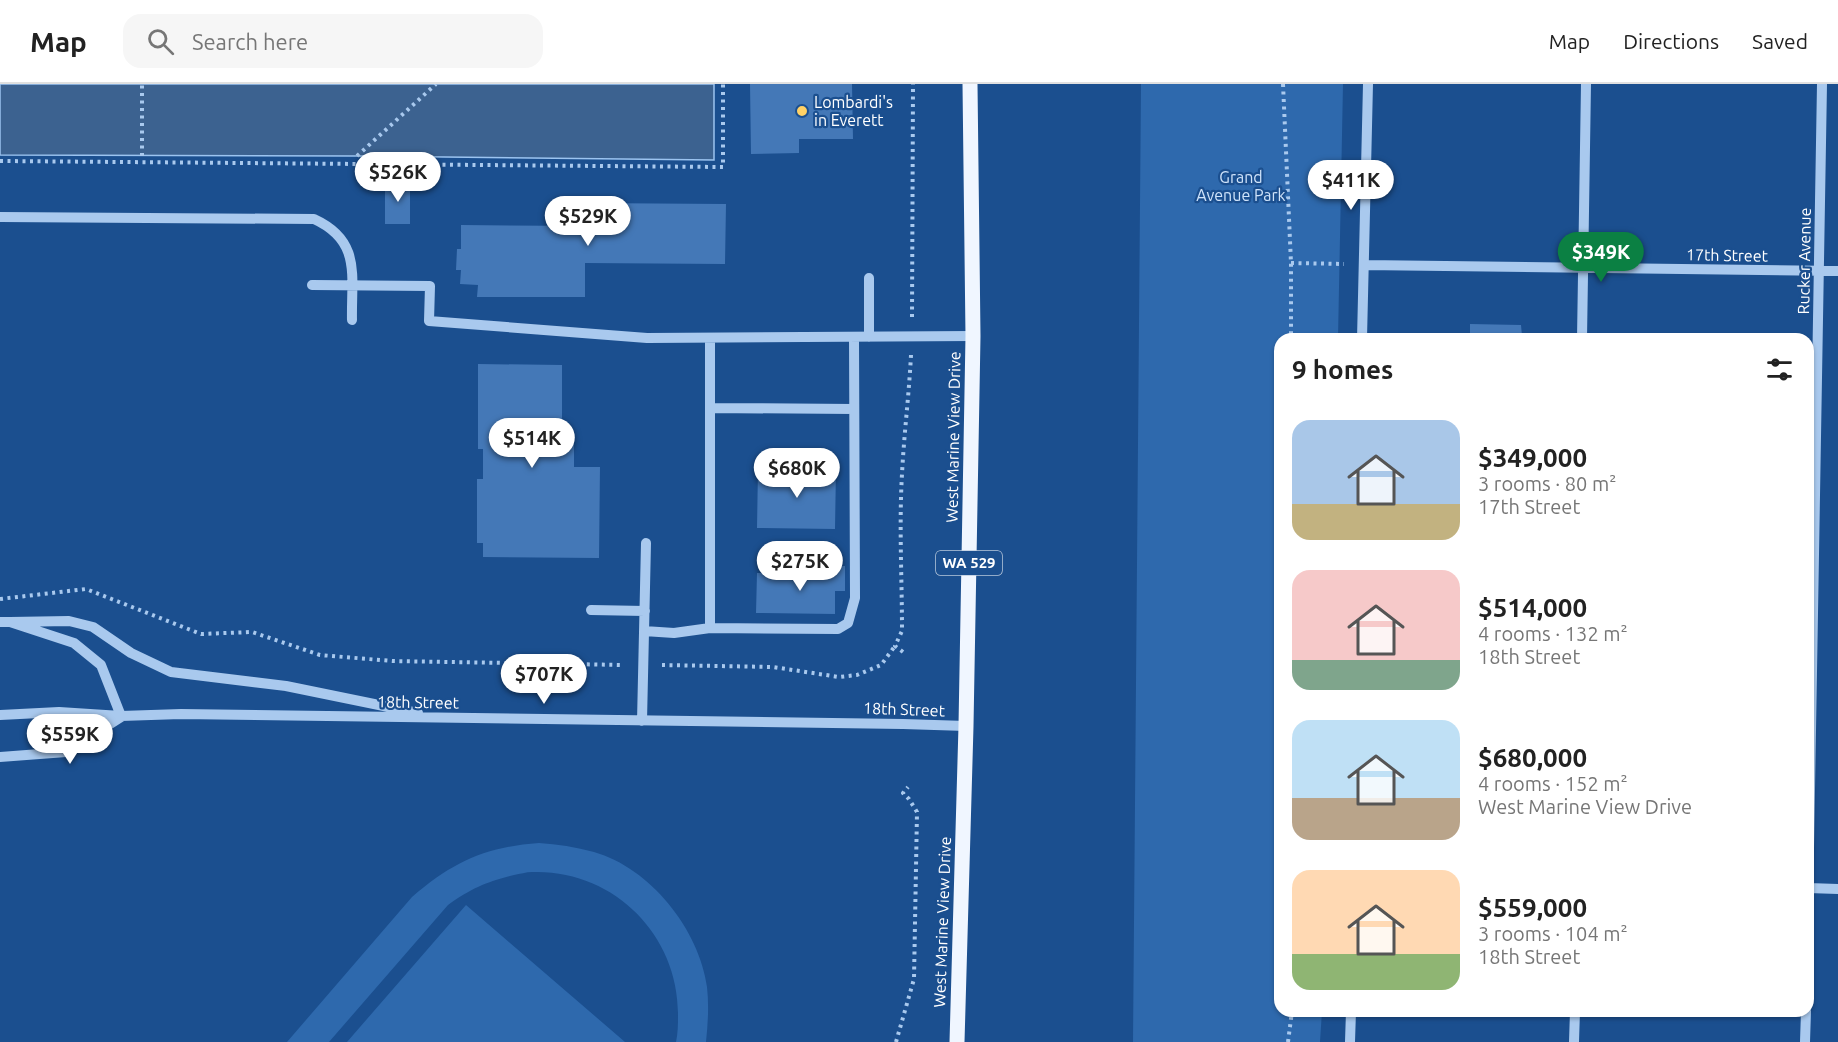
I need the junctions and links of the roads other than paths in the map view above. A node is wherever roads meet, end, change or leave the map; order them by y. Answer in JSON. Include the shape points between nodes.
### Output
{"nodes":[{"id":1,"x":970,"y":84,"type":"edge"},
{"id":2,"x":1368,"y":84,"type":"edge"},
{"id":3,"x":1586,"y":84,"type":"edge"},
{"id":4,"x":1822,"y":84,"type":"edge"},
{"id":5,"x":0,"y":217,"type":"edge"},
{"id":6,"x":1364,"y":265,"type":"junction"},
{"id":7,"x":1583,"y":269,"type":"junction"},
{"id":8,"x":1819,"y":271,"type":"junction"},
{"id":9,"x":1838,"y":272,"type":"edge"},
{"id":10,"x":869,"y":278,"type":"dead end"},
{"id":11,"x":312,"y":285,"type":"dead end"},
{"id":12,"x":351,"y":286,"type":"junction"},
{"id":13,"x":352,"y":320,"type":"dead end"},
{"id":14,"x":1362,"y":333,"type":"edge"},
{"id":15,"x":1582,"y":333,"type":"edge"},
{"id":16,"x":974,"y":336,"type":"junction"},
{"id":17,"x":869,"y":337,"type":"junction"},
{"id":18,"x":710,"y":338,"type":"junction"},
{"id":19,"x":854,"y":338,"type":"junction"},
{"id":20,"x":710,"y":408,"type":"junction"},
{"id":21,"x":854,"y":409,"type":"junction"},
{"id":22,"x":646,"y":543,"type":"dead end"},
{"id":23,"x":1814,"y":551,"type":"edge"},
{"id":24,"x":591,"y":610,"type":"dead end"},
{"id":25,"x":645,"y":611,"type":"junction"},
{"id":26,"x":5,"y":622,"type":"edge"},
{"id":27,"x":710,"y":628,"type":"junction"},
{"id":28,"x":645,"y":631,"type":"junction"},
{"id":29,"x":0,"y":715,"type":"edge"},
{"id":30,"x":121,"y":716,"type":"junction"},
{"id":31,"x":445,"y":718,"type":"junction"},
{"id":32,"x":642,"y":721,"type":"junction"},
{"id":33,"x":966,"y":726,"type":"junction"},
{"id":34,"x":0,"y":757,"type":"edge"},
{"id":35,"x":1814,"y":888,"type":"edge"},
{"id":36,"x":1838,"y":889,"type":"edge"},
{"id":37,"x":1351,"y":1017,"type":"edge"},
{"id":38,"x":1575,"y":1017,"type":"edge"},
{"id":39,"x":1806,"y":1017,"type":"edge"},
{"id":40,"x":957,"y":1042,"type":"edge"},
{"id":41,"x":1350,"y":1042,"type":"edge"},
{"id":42,"x":1574,"y":1042,"type":"edge"},
{"id":43,"x":1805,"y":1042,"type":"edge"}],
"edges":[{"from":1,"to":16,"type":"main road","name":"West Marine View Drive","number":"WA 529"},
{"from":2,"to":6,"type":"street"},
{"from":3,"to":7,"type":"street"},
{"from":4,"to":8,"type":"street","name":"Rucker Avenue"},
{"from":5,"to":12,"type":"street","via":[[314,219],[338,234],[347,247]]},
{"from":6,"to":7,"type":"street","name":"17th Street"},
{"from":6,"to":14,"type":"street"},
{"from":7,"to":8,"type":"street","name":"17th Street"},
{"from":7,"to":15,"type":"street"},
{"from":8,"to":9,"type":"street","name":"17th Street"},
{"from":8,"to":23,"type":"street","name":"Rucker Avenue"},
{"from":10,"to":17,"type":"street"},
{"from":11,"to":12,"type":"street"},
{"from":12,"to":13,"type":"street"},
{"from":12,"to":18,"type":"street","via":[[430,286],[429,321],[647,338]]},
{"from":16,"to":17,"type":"street"},
{"from":16,"to":33,"type":"main road","name":"West Marine View Drive","number":"WA 529"},
{"from":17,"to":19,"type":"street"},
{"from":18,"to":19,"type":"street"},
{"from":18,"to":20,"type":"street"},
{"from":19,"to":21,"type":"street"},
{"from":20,"to":21,"type":"street"},
{"from":20,"to":27,"type":"street"},
{"from":21,"to":27,"type":"street","via":[[855,598],[848,623],[838,629]]},
{"from":22,"to":25,"type":"street"},
{"from":24,"to":25,"type":"street"},
{"from":25,"to":28,"type":"street"},
{"from":26,"to":30,"type":"street","via":[[74,643],[101,665]]},
{"from":26,"to":31,"type":"street","via":[[69,621],[93,627],[130,653],[171,672],[286,686]]},
{"from":27,"to":28,"type":"street","via":[[674,633]]},
{"from":28,"to":32,"type":"street"},
{"from":29,"to":30,"type":"street","name":"18th Street","via":[[59,712]]},
{"from":30,"to":31,"type":"street","name":"18th Street"},
{"from":30,"to":34,"type":"street","via":[[66,752]]},
{"from":31,"to":32,"type":"street","name":"18th Street"},
{"from":32,"to":33,"type":"street","name":"18th Street"},
{"from":33,"to":40,"type":"main road","name":"West Marine View Drive","number":"WA 529"},
{"from":35,"to":36,"type":"street"},
{"from":37,"to":41,"type":"street"},
{"from":38,"to":42,"type":"street"},
{"from":39,"to":43,"type":"street"}]}
